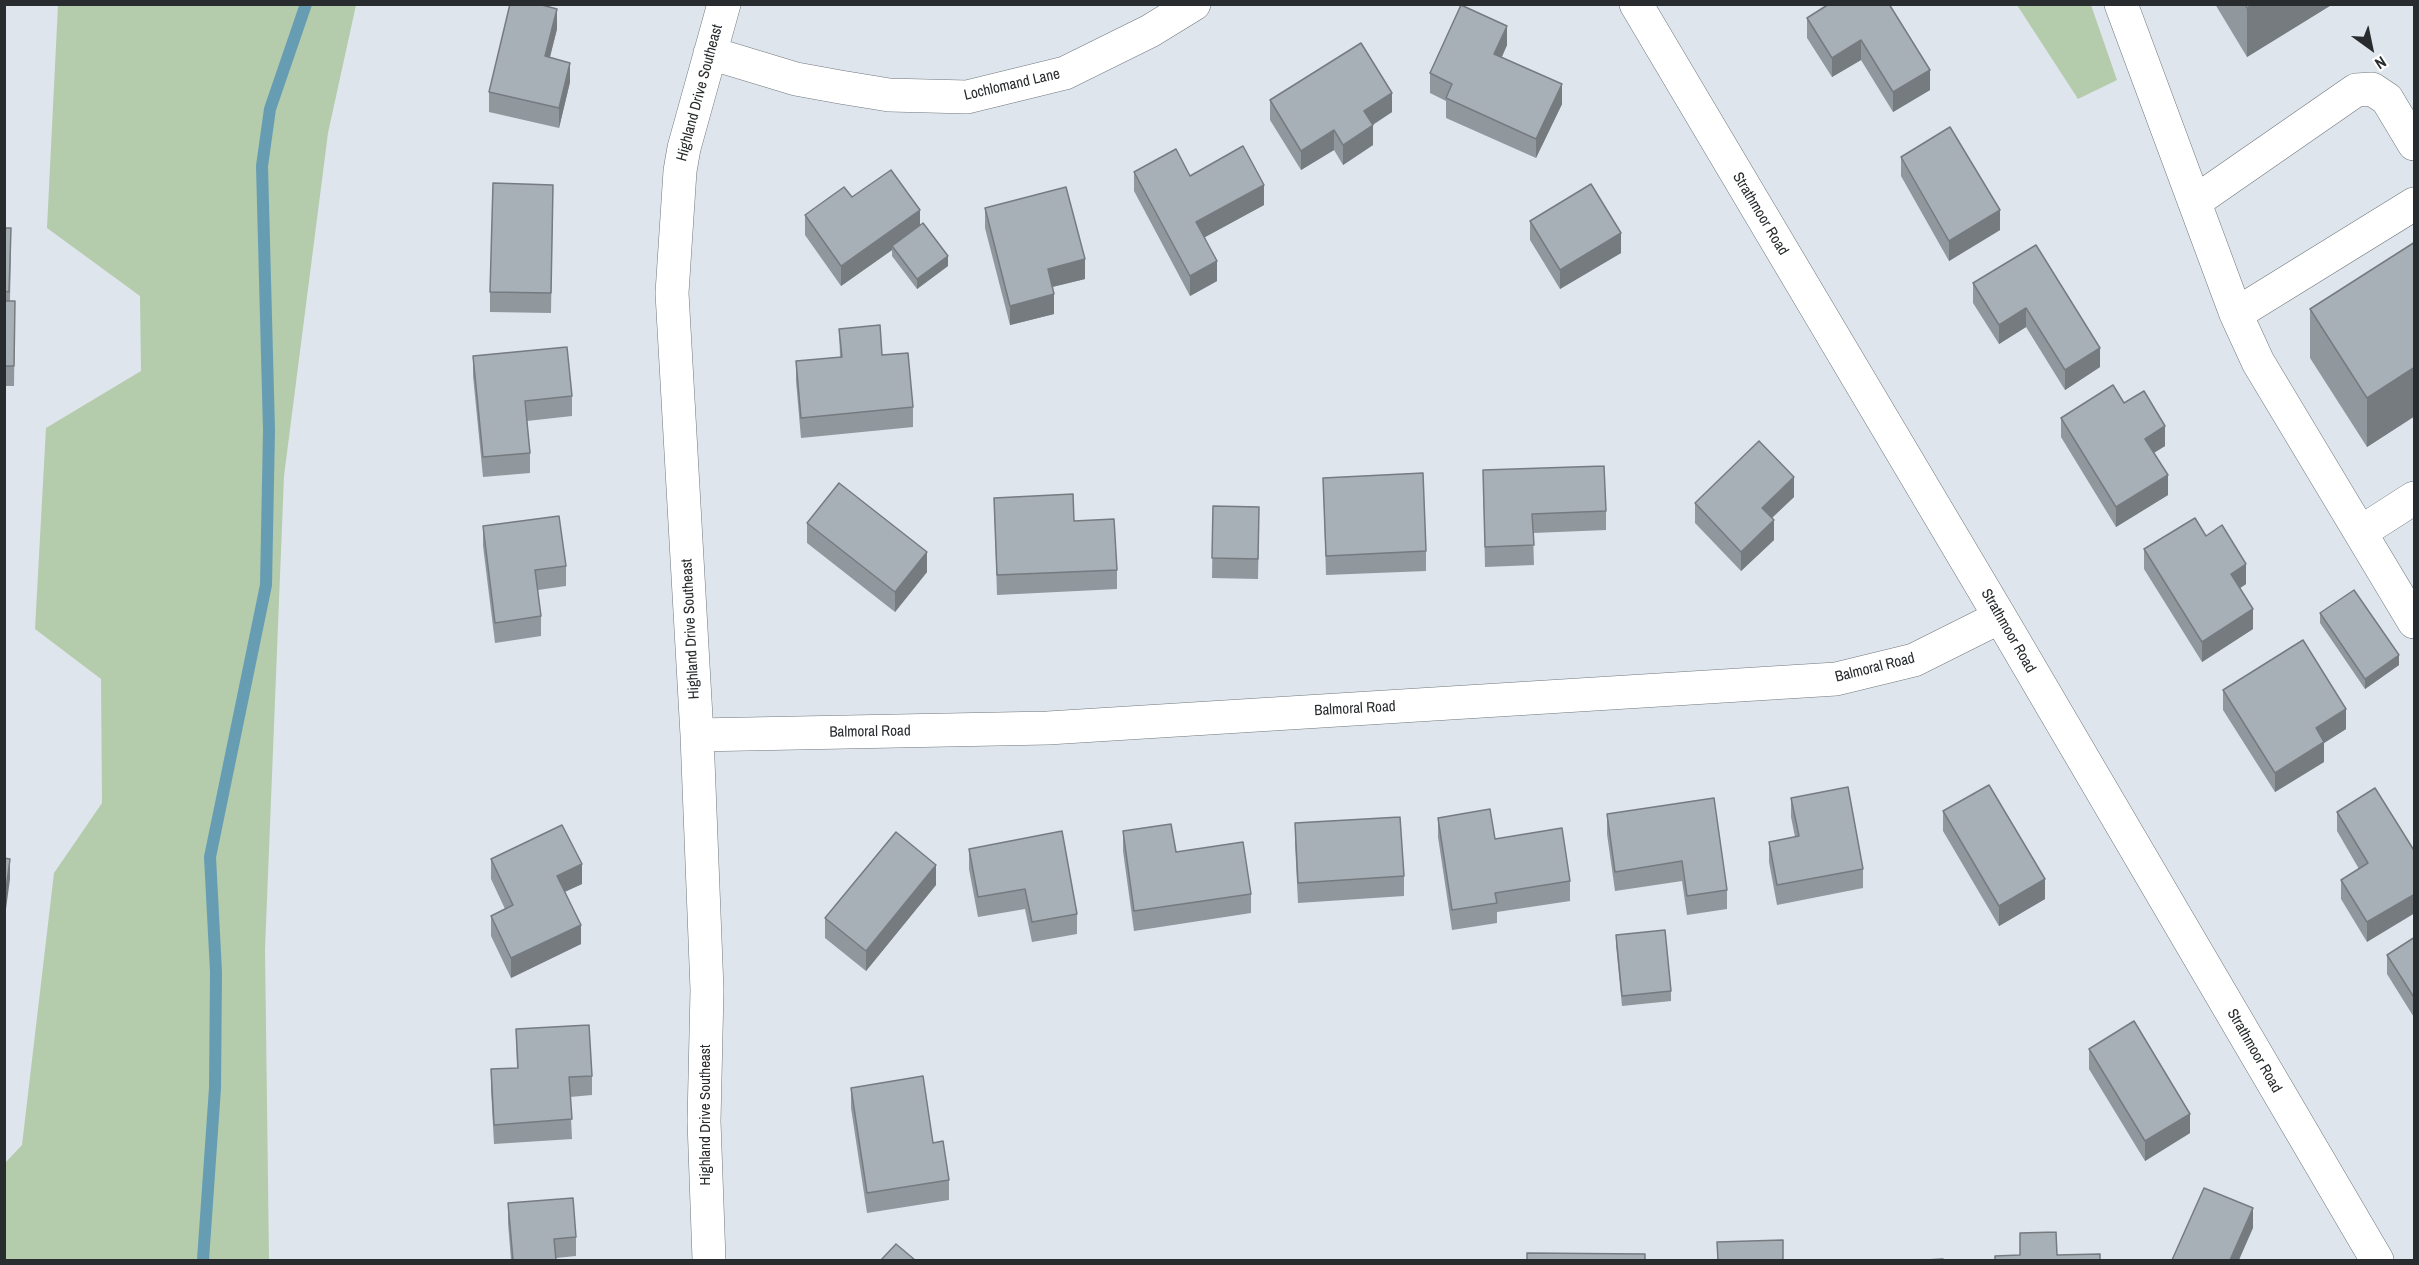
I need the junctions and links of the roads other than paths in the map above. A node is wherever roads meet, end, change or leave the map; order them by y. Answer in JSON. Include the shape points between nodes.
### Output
{"nodes":[{"id":1,"x":724,"y":4,"type":"edge"},
{"id":2,"x":1194,"y":4,"type":"edge"},
{"id":3,"x":1636,"y":4,"type":"edge"},
{"id":4,"x":2121,"y":4,"type":"edge"},
{"id":5,"x":710,"y":53,"type":"junction"},
{"id":6,"x":2415,"y":144,"type":"edge"},
{"id":7,"x":2196,"y":201,"type":"junction"},
{"id":8,"x":2415,"y":204,"type":"edge"},
{"id":9,"x":2236,"y":314,"type":"junction"},
{"id":10,"x":2415,"y":498,"type":"edge"},
{"id":11,"x":2361,"y":532,"type":"junction"},
{"id":12,"x":2000,"y":617,"type":"junction"},
{"id":13,"x":2415,"y":622,"type":"edge"},
{"id":14,"x":698,"y":735,"type":"junction"},
{"id":15,"x":709,"y":1260,"type":"edge"},
{"id":16,"x":2377,"y":1260,"type":"edge"}],
"edges":[{"from":1,"to":5,"type":"street","name":"Highland Drive Southeast"},
{"from":2,"to":5,"type":"street","name":"Lochlomand Lane","via":[[1150,31],[1065,73],[968,98],[890,95],[840,87],[796,79]]},
{"from":3,"to":12,"type":"street","name":"Strathmoor Road"},
{"from":4,"to":7,"type":"street"},
{"from":5,"to":14,"type":"street","name":"Highland Drive Southeast","via":[[680,171],[672,293]]},
{"from":6,"to":7,"type":"street","via":[[2387,99],[2372,89],[2356,90]]},
{"from":7,"to":9,"type":"street"},
{"from":8,"to":9,"type":"street"},
{"from":9,"to":11,"type":"street","via":[[2269,381]]},
{"from":10,"to":11,"type":"street"},
{"from":11,"to":13,"type":"street"},
{"from":12,"to":14,"type":"street","name":"Balmoral Road","via":[[1914,660],[1836,679],[1048,728]]},
{"from":12,"to":16,"type":"street","name":"Strathmoor Road"},
{"from":14,"to":15,"type":"street","name":"Highland Drive Southeast","via":[[707,990],[704,1121]]}]}
